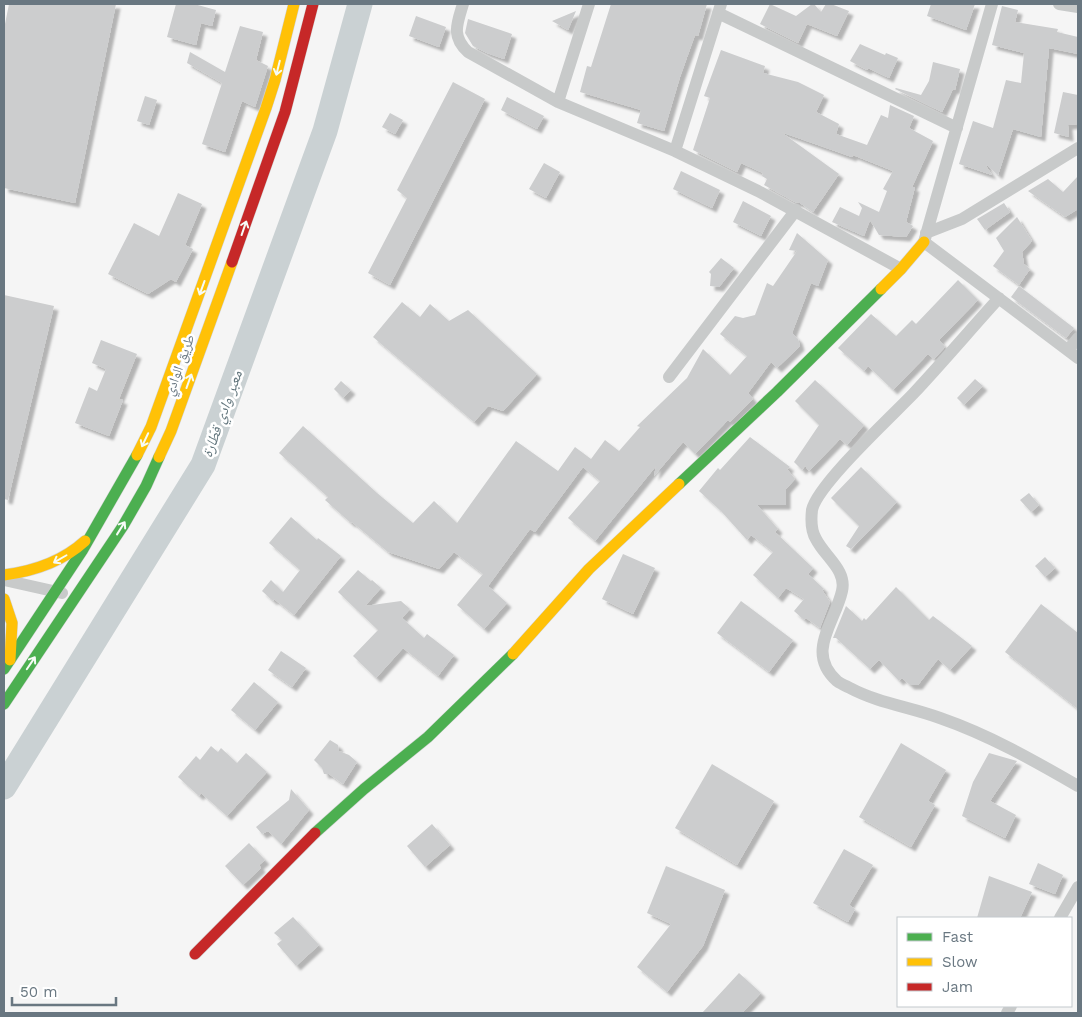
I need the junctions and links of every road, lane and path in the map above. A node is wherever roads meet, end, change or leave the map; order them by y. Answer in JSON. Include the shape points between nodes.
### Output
{"nodes":[{"id":1,"x":294,"y":4,"type":"edge"},
{"id":2,"x":313,"y":4,"type":"edge"},
{"id":3,"x":463,"y":4,"type":"edge"},
{"id":4,"x":589,"y":4,"type":"edge"},
{"id":5,"x":992,"y":4,"type":"edge"},
{"id":6,"x":1059,"y":4,"type":"edge"},
{"id":7,"x":1078,"y":7,"type":"edge"},
{"id":8,"x":720,"y":8,"type":"edge"},
{"id":9,"x":287,"y":34,"type":"junction"},
{"id":10,"x":305,"y":38,"type":"junction"},
{"id":11,"x":558,"y":102,"type":"junction"},
{"id":12,"x":957,"y":128,"type":"junction"},
{"id":13,"x":1078,"y":148,"type":"edge"},
{"id":14,"x":675,"y":151,"type":"junction"},
{"id":15,"x":796,"y":210,"type":"junction"},
{"id":16,"x":925,"y":237,"type":"junction"},
{"id":17,"x":901,"y":269,"type":"junction"},
{"id":18,"x":999,"y":298,"type":"junction"},
{"id":19,"x":1078,"y":338,"type":"edge"},
{"id":20,"x":1068,"y":350,"type":"junction"},
{"id":21,"x":1078,"y":358,"type":"edge"},
{"id":22,"x":670,"y":377,"type":"dead end"},
{"id":23,"x":98,"y":528,"type":"junction"},
{"id":24,"x":4,"y":575,"type":"edge"},
{"id":25,"x":4,"y":580,"type":"edge"},
{"id":26,"x":57,"y":592,"type":"junction"},
{"id":27,"x":77,"y":596,"type":"junction"},
{"id":28,"x":4,"y":599,"type":"edge"},
{"id":29,"x":7,"y":665,"type":"edge"},
{"id":30,"x":4,"y":704,"type":"edge"},
{"id":31,"x":1078,"y":786,"type":"edge"},
{"id":32,"x":1078,"y":887,"type":"edge"},
{"id":33,"x":1061,"y":917,"type":"edge"},
{"id":34,"x":195,"y":954,"type":"dead end"}],
"edges":[{"from":1,"to":9,"type":"main road","name":"طريق الوادي"},
{"from":2,"to":10,"type":"main road","name":"طريق الوادي"},
{"from":3,"to":11,"type":"street","via":[[456,32],[461,45]]},
{"from":4,"to":11,"type":"street"},
{"from":5,"to":12,"type":"street"},
{"from":6,"to":7,"type":"street"},
{"from":8,"to":12,"type":"street"},
{"from":8,"to":14,"type":"street"},
{"from":9,"to":10,"type":"main road"},
{"from":9,"to":23,"type":"main road","name":"طريق الوادي","one_way":true,"via":[[266,108],[151,427]]},
{"from":27,"to":10,"type":"main road","name":"طريق الوادي","one_way":true,"via":[[146,486],[171,430],[285,112]]},
{"from":11,"to":14,"type":"street"},
{"from":12,"to":16,"type":"street"},
{"from":13,"to":16,"type":"street","via":[[962,219]]},
{"from":14,"to":15,"type":"street"},
{"from":15,"to":17,"type":"street"},
{"from":15,"to":22,"type":"street"},
{"from":16,"to":17,"type":"main road"},
{"from":16,"to":18,"type":"street"},
{"from":17,"to":34,"type":"main road","via":[[589,570],[518,649],[428,737],[320,828]]},
{"from":18,"to":20,"type":"street"},
{"from":18,"to":31,"type":"street","via":[[815,500],[812,510],[815,539],[837,567],[843,582],[822,647],[822,658],[837,681],[863,695],[939,717],[991,738]]},
{"from":19,"to":20,"type":"street"},
{"from":20,"to":21,"type":"street"},
{"from":23,"to":24,"type":"main road","one_way":true,"via":[[82,544],[50,564]]},
{"from":23,"to":26,"type":"main road","name":"طريق الوادي"},
{"from":25,"to":26,"type":"street"},
{"from":26,"to":27,"type":"street"},
{"from":26,"to":29,"type":"main road","name":"طريق الوادي"},
{"from":30,"to":27,"type":"main road","name":"طريق الوادي","one_way":true},
{"from":28,"to":29,"type":"main road","via":[[12,623]]},
{"from":32,"to":33,"type":"street"}]}
